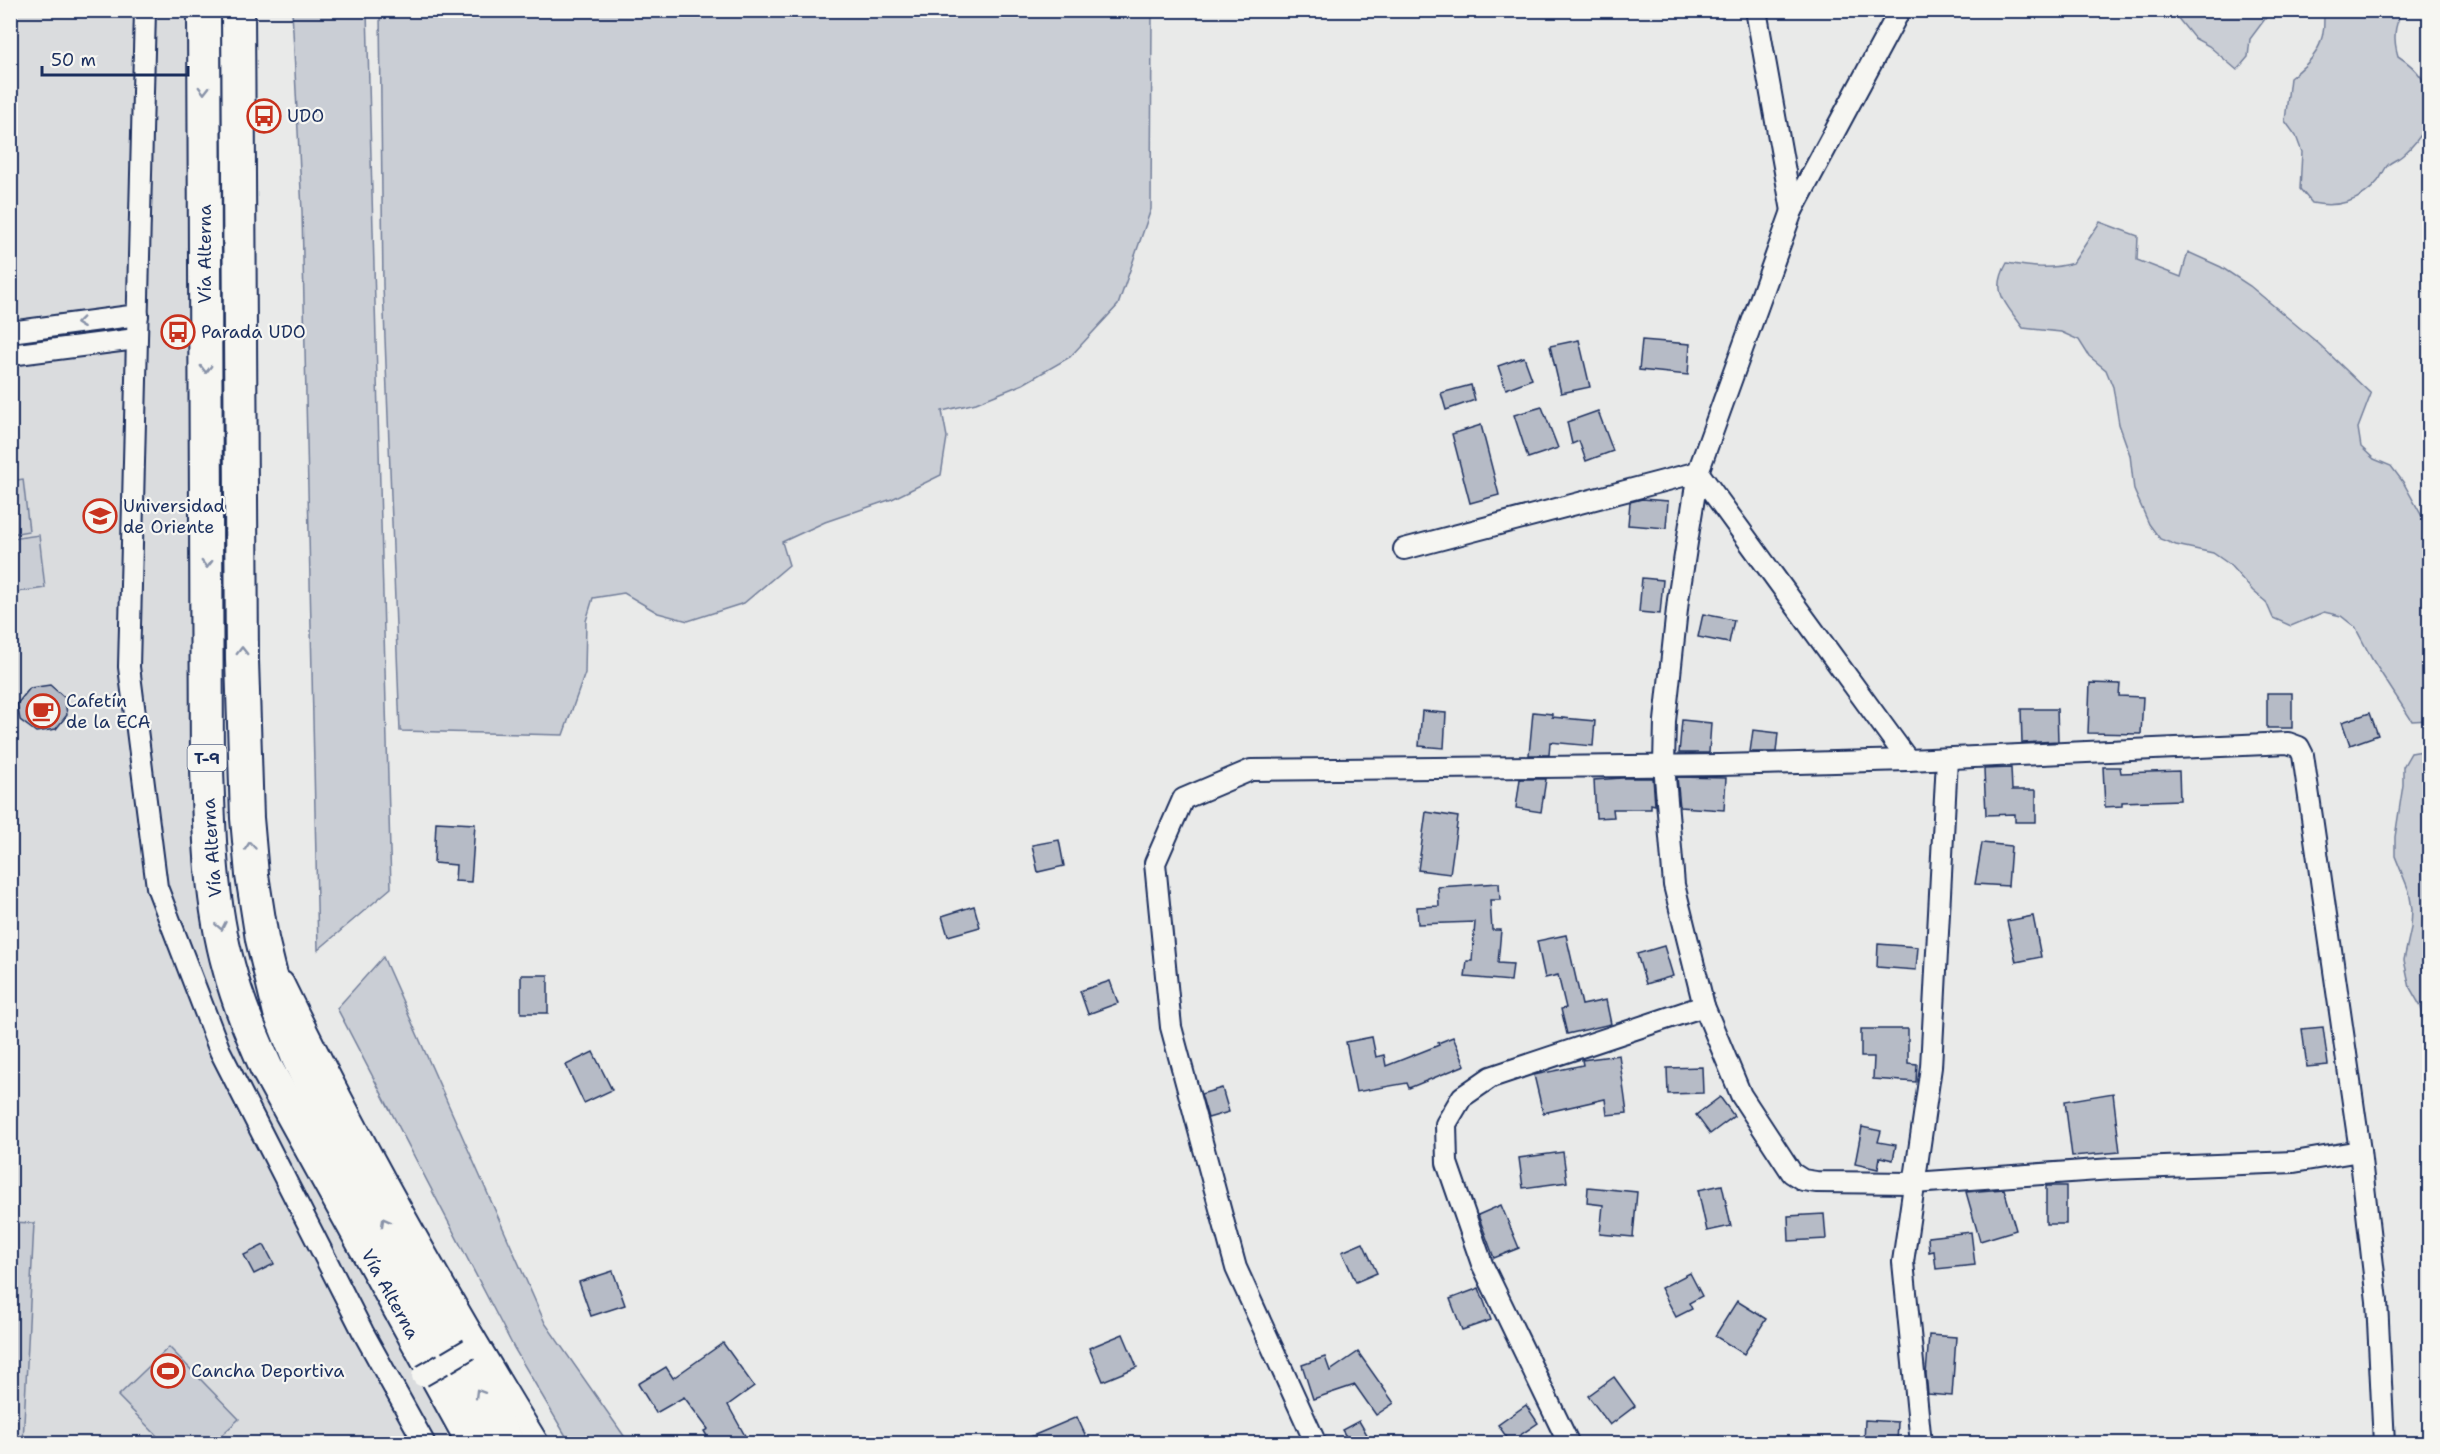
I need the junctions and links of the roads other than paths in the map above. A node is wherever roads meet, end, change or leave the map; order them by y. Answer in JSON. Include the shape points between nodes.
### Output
{"nodes":[{"id":1,"x":145,"y":10,"type":"edge"},
{"id":2,"x":204,"y":10,"type":"edge"},
{"id":3,"x":238,"y":10,"type":"edge"},
{"id":4,"x":1756,"y":10,"type":"edge"},
{"id":5,"x":1900,"y":10,"type":"edge"},
{"id":6,"x":1792,"y":211,"type":"junction"},
{"id":7,"x":138,"y":315,"type":"junction"},
{"id":8,"x":10,"y":332,"type":"edge"},
{"id":9,"x":136,"y":339,"type":"junction"},
{"id":10,"x":10,"y":355,"type":"edge"},
{"id":11,"x":1698,"y":472,"type":"junction"},
{"id":12,"x":1404,"y":549,"type":"dead end"},
{"id":13,"x":1947,"y":759,"type":"junction"},
{"id":14,"x":1908,"y":760,"type":"junction"},
{"id":15,"x":1664,"y":765,"type":"junction"},
{"id":16,"x":262,"y":939,"type":"junction"},
{"id":17,"x":1704,"y":1006,"type":"junction"},
{"id":18,"x":2360,"y":1151,"type":"junction"},
{"id":19,"x":1914,"y":1182,"type":"junction"},
{"id":20,"x":473,"y":1347,"type":"junction"},
{"id":21,"x":396,"y":1391,"type":"junction"},
{"id":22,"x":425,"y":1443,"type":"edge"},
{"id":23,"x":474,"y":1443,"type":"edge"},
{"id":24,"x":509,"y":1443,"type":"edge"},
{"id":25,"x":538,"y":1443,"type":"edge"},
{"id":26,"x":1316,"y":1443,"type":"edge"},
{"id":27,"x":1569,"y":1443,"type":"edge"},
{"id":28,"x":1921,"y":1443,"type":"edge"},
{"id":29,"x":2384,"y":1443,"type":"edge"}],
"edges":[{"from":1,"to":7,"type":"street"},
{"from":2,"to":23,"type":"highway","name":"Vía Alterna","number":"T-9","one_way":true,"via":[[207,768],[216,902],[228,967],[266,1067]]},
{"from":16,"to":3,"type":"highway","name":"Vía Alterna","number":"T-9","one_way":true,"via":[[252,875],[242,660]]},
{"from":4,"to":6,"type":"street"},
{"from":5,"to":6,"type":"street"},
{"from":6,"to":11,"type":"street"},
{"from":7,"to":8,"type":"street","one_way":true},
{"from":7,"to":9,"type":"street"},
{"from":9,"to":10,"type":"street"},
{"from":9,"to":21,"type":"street","via":[[129,667],[157,887],[220,1051]]},
{"from":11,"to":12,"type":"street"},
{"from":11,"to":14,"type":"street"},
{"from":11,"to":15,"type":"street","via":[[1678,600]]},
{"from":13,"to":14,"type":"street"},
{"from":13,"to":18,"type":"street","via":[[2288,743],[2299,747]]},
{"from":13,"to":19,"type":"street","via":[[1931,1067]]},
{"from":14,"to":15,"type":"street"},
{"from":15,"to":17,"type":"street","via":[[1674,885]]},
{"from":15,"to":26,"type":"street","via":[[1251,770],[1183,799],[1155,863],[1171,1027],[1236,1268]]},
{"from":16,"to":20,"type":"street","via":[[340,1097]]},
{"from":24,"to":16,"type":"highway","name":"Vía Alterna","number":"T-9","one_way":true,"via":[[303,1068],[280,1013]]},
{"from":17,"to":19,"type":"street","via":[[1741,1095],[1792,1173],[1816,1182]]},
{"from":17,"to":27,"type":"street","via":[[1491,1077],[1462,1097],[1446,1124],[1448,1163],[1482,1264]]},
{"from":18,"to":19,"type":"street","via":[[2294,1162]]},
{"from":18,"to":29,"type":"street","via":[[2376,1301]]},
{"from":19,"to":28,"type":"street","via":[[1903,1262]]},
{"from":20,"to":21,"type":"street","bridge":true},
{"from":20,"to":25,"type":"street"},
{"from":21,"to":22,"type":"street"}]}
